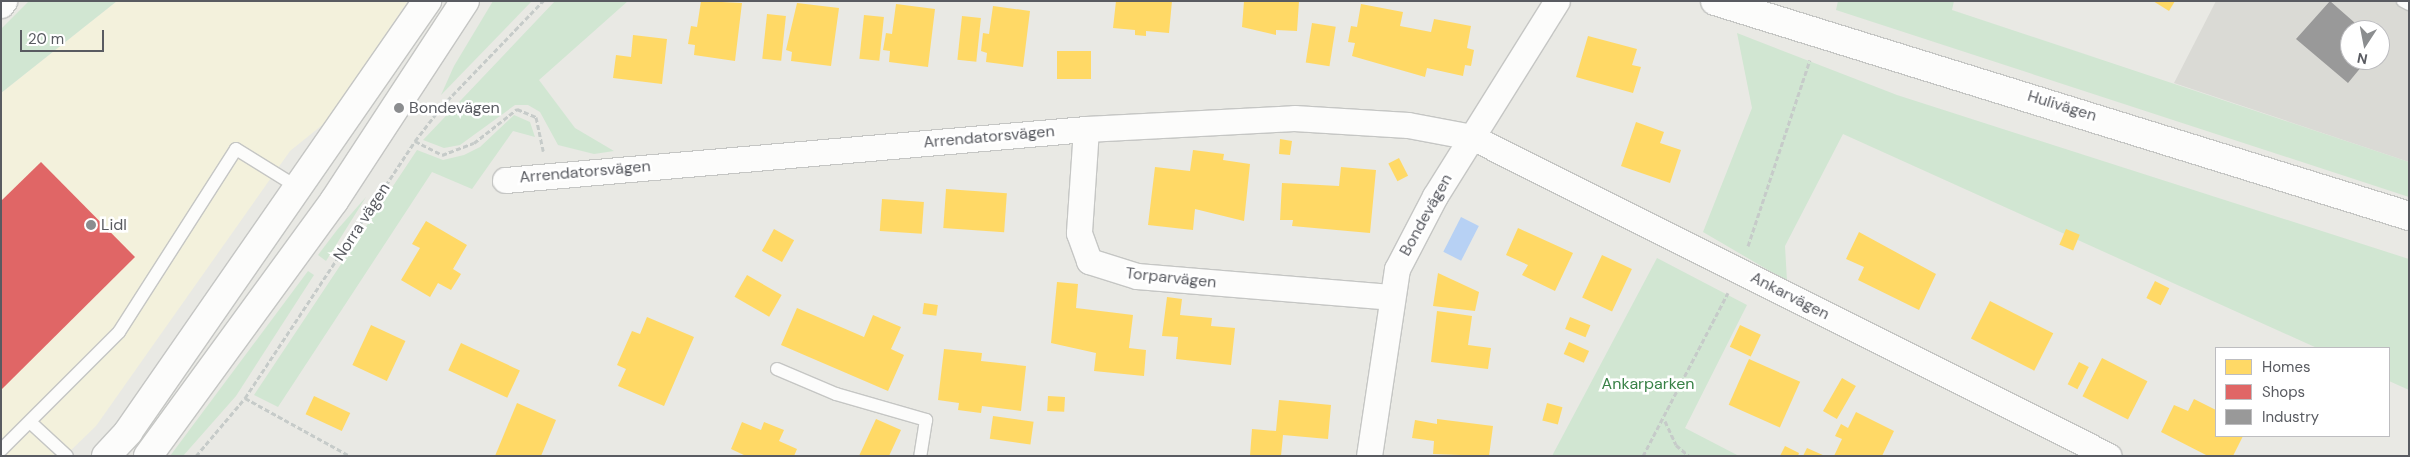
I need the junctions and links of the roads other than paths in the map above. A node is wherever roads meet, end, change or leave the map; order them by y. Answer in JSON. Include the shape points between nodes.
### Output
{"nodes":[{"id":1,"x":426,"y":1,"type":"edge"},
{"id":2,"x":465,"y":1,"type":"edge"},
{"id":3,"x":1557,"y":1,"type":"edge"},
{"id":4,"x":1715,"y":1,"type":"edge"},
{"id":5,"x":2403,"y":1,"type":"edge"},
{"id":6,"x":2409,"y":4,"type":"edge"},
{"id":7,"x":1086,"y":129,"type":"junction"},
{"id":8,"x":1472,"y":137,"type":"junction"},
{"id":9,"x":505,"y":180,"type":"dead end"},
{"id":10,"x":300,"y":188,"type":"junction"},
{"id":11,"x":2409,"y":216,"type":"edge"},
{"id":12,"x":1390,"y":298,"type":"junction"},
{"id":13,"x":777,"y":369,"type":"dead end"},
{"id":14,"x":30,"y":422,"type":"junction"},
{"id":15,"x":1,"y":450,"type":"edge"},
{"id":16,"x":67,"y":456,"type":"edge"},
{"id":17,"x":106,"y":456,"type":"edge"},
{"id":18,"x":148,"y":456,"type":"edge"},
{"id":19,"x":920,"y":456,"type":"edge"},
{"id":20,"x":1369,"y":456,"type":"edge"},
{"id":21,"x":2108,"y":456,"type":"edge"}],
"edges":[{"from":1,"to":10,"type":"main road"},
{"from":2,"to":18,"type":"main road","name":"Norra vägen","via":[[350,178]]},
{"from":3,"to":8,"type":"street","name":"Bondevägen"},
{"from":4,"to":11,"type":"main road","name":"Hulivägen"},
{"from":5,"to":6,"type":"lane"},
{"from":7,"to":8,"type":"street","name":"Arrendatorsvägen","via":[[1294,118],[1361,120]]},
{"from":7,"to":9,"type":"street","name":"Arrendatorsvägen"},
{"from":7,"to":12,"type":"street","name":"Torparvägen","via":[[1079,233],[1089,261],[1137,276]]},
{"from":8,"to":12,"type":"street","name":"Bondevägen","via":[[1412,235]]},
{"from":8,"to":21,"type":"street","name":"Ankarvägen"},
{"from":10,"to":14,"type":"lane","via":[[236,149],[118,332]]},
{"from":10,"to":17,"type":"main road","via":[[128,432]]},
{"from":12,"to":20,"type":"street","name":"Bondevägen"},
{"from":13,"to":19,"type":"lane","via":[[836,394],[926,420]]},
{"from":14,"to":15,"type":"lane"},
{"from":14,"to":16,"type":"lane"}]}
